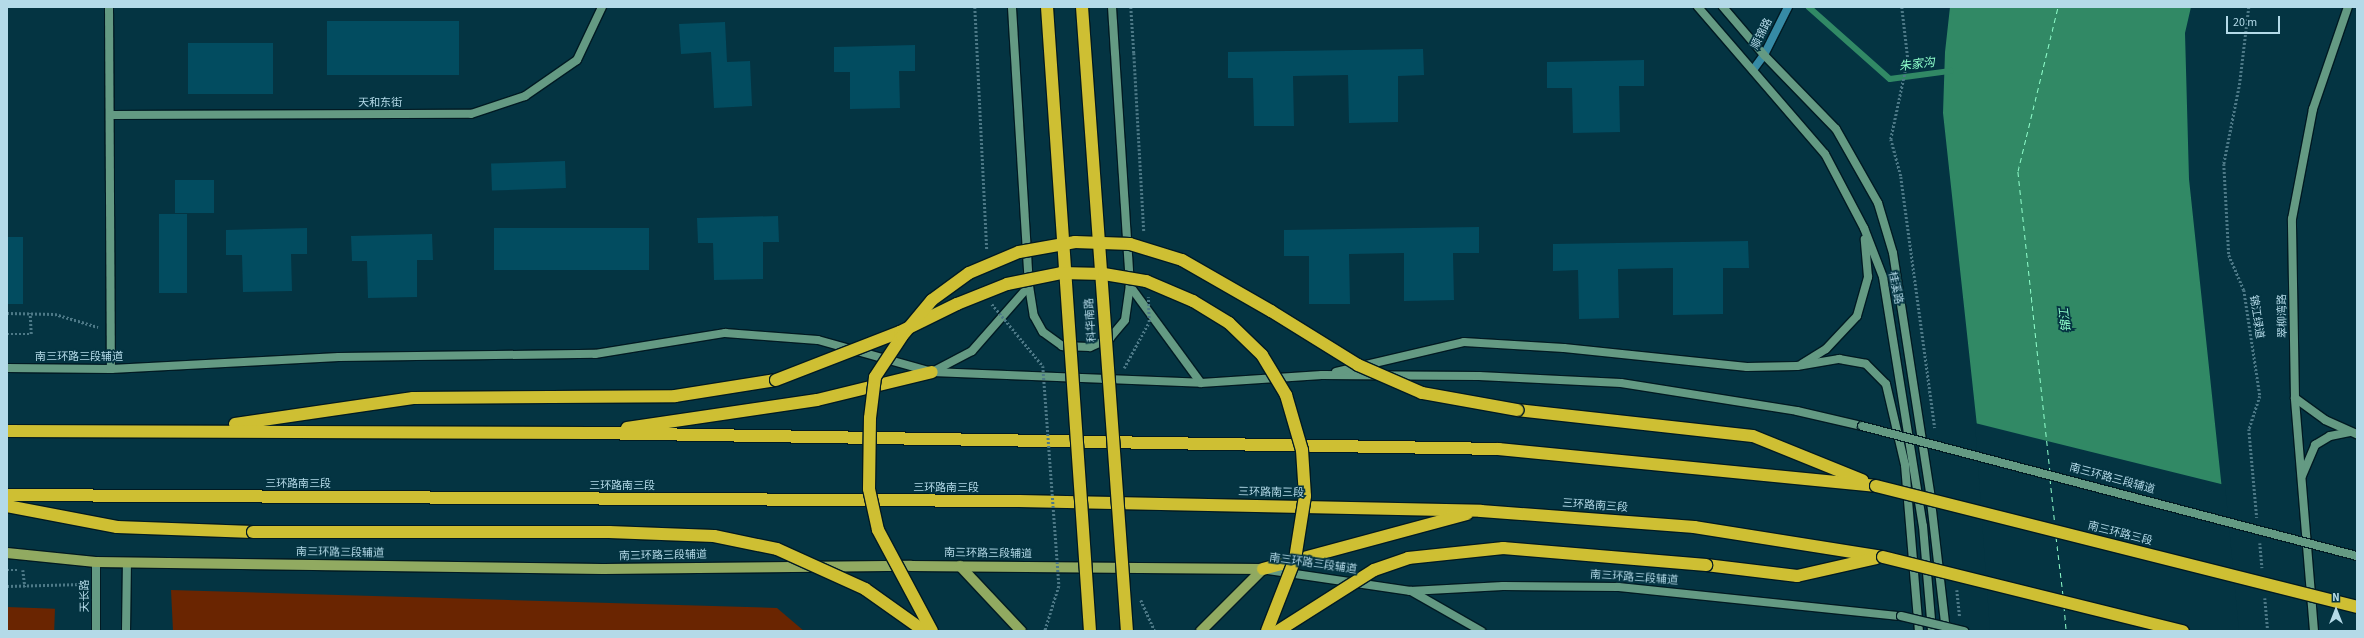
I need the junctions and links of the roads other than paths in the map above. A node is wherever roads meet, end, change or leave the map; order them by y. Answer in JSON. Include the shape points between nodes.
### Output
{"nodes":[{"id":1,"x":109,"y":7,"type":"edge"},
{"id":2,"x":602,"y":7,"type":"edge"},
{"id":3,"x":1012,"y":7,"type":"edge"},
{"id":4,"x":1047,"y":7,"type":"edge"},
{"id":5,"x":1082,"y":7,"type":"edge"},
{"id":6,"x":1112,"y":7,"type":"edge"},
{"id":7,"x":1698,"y":7,"type":"edge"},
{"id":8,"x":1723,"y":7,"type":"edge"},
{"id":9,"x":1788,"y":7,"type":"edge"},
{"id":10,"x":2348,"y":7,"type":"edge"},
{"id":11,"x":1764,"y":55,"type":"junction"},
{"id":12,"x":1753,"y":70,"type":"junction"},
{"id":13,"x":110,"y":115,"type":"junction"},
{"id":14,"x":1864,"y":228,"type":"junction"},
{"id":15,"x":1029,"y":286,"type":"junction"},
{"id":16,"x":1130,"y":286,"type":"junction"},
{"id":17,"x":1797,"y":366,"type":"junction"},
{"id":18,"x":7,"y":368,"type":"edge"},
{"id":19,"x":112,"y":370,"type":"junction"},
{"id":20,"x":932,"y":372,"type":"junction"},
{"id":21,"x":1322,"y":375,"type":"junction"},
{"id":22,"x":1201,"y":383,"type":"junction"},
{"id":23,"x":2295,"y":398,"type":"junction"},
{"id":24,"x":198,"y":430,"type":"junction"},
{"id":25,"x":7,"y":431,"type":"edge"},
{"id":26,"x":592,"y":433,"type":"junction"},
{"id":27,"x":2353,"y":433,"type":"edge"},
{"id":28,"x":2302,"y":477,"type":"junction"},
{"id":29,"x":1876,"y":486,"type":"junction"},
{"id":30,"x":7,"y":495,"type":"edge"},
{"id":31,"x":7,"y":506,"type":"edge"},
{"id":32,"x":1480,"y":511,"type":"junction"},
{"id":33,"x":7,"y":553,"type":"edge"},
{"id":34,"x":2357,"y":556,"type":"edge"},
{"id":35,"x":1883,"y":557,"type":"junction"},
{"id":36,"x":96,"y":562,"type":"junction"},
{"id":37,"x":127,"y":562,"type":"junction"},
{"id":38,"x":960,"y":566,"type":"junction"},
{"id":39,"x":1263,"y":569,"type":"junction"},
{"id":40,"x":1410,"y":591,"type":"junction"},
{"id":41,"x":2357,"y":607,"type":"edge"},
{"id":42,"x":1962,"y":627,"type":"edge"},
{"id":43,"x":96,"y":631,"type":"edge"},
{"id":44,"x":126,"y":631,"type":"edge"},
{"id":45,"x":924,"y":631,"type":"edge"},
{"id":46,"x":932,"y":631,"type":"edge"},
{"id":47,"x":1021,"y":631,"type":"edge"},
{"id":48,"x":1090,"y":631,"type":"edge"},
{"id":49,"x":1127,"y":631,"type":"edge"},
{"id":50,"x":1201,"y":631,"type":"edge"},
{"id":51,"x":1267,"y":631,"type":"edge"},
{"id":52,"x":1278,"y":631,"type":"edge"},
{"id":53,"x":1481,"y":631,"type":"edge"},
{"id":54,"x":1918,"y":631,"type":"edge"},
{"id":55,"x":1932,"y":631,"type":"edge"},
{"id":56,"x":1946,"y":631,"type":"edge"},
{"id":57,"x":2183,"y":631,"type":"edge"},
{"id":58,"x":2314,"y":631,"type":"edge"}],
"edges":[{"from":1,"to":13,"type":"street"},
{"from":2,"to":13,"type":"street","name":"天和东街","via":[[577,60],[525,96],[471,114]]},
{"from":3,"to":15,"type":"street"},
{"from":4,"to":48,"type":"highway","name":"科华南路","bridge":true},
{"from":5,"to":49,"type":"highway","name":"科华南路","bridge":true},
{"from":6,"to":16,"type":"street"},
{"from":7,"to":12,"type":"street","name":"桂溪路"},
{"from":8,"to":11,"type":"street","name":"桂溪路"},
{"from":9,"to":11,"type":"street","name":"顺锦路"},
{"from":10,"to":23,"type":"street","name":"翠柳湾路","via":[[2313,110],[2292,219]]},
{"from":11,"to":12,"type":"street","name":"顺锦路"},
{"from":11,"to":56,"type":"street","name":"桂溪路","via":[[1836,129],[1878,203],[1893,252],[1930,493]]},
{"from":12,"to":14,"type":"street","name":"桂溪路","via":[[1825,154]]},
{"from":13,"to":19,"type":"street"},
{"from":14,"to":17,"type":"street","via":[[1868,277],[1857,316],[1826,349]]},
{"from":14,"to":55,"type":"street","name":"桂溪路","via":[[1883,277],[1923,526]]},
{"from":15,"to":16,"type":"street","via":[[1034,316],[1044,332],[1062,346],[1090,347],[1110,338],[1125,320]]},
{"from":15,"to":20,"type":"street","via":[[972,350]]},
{"from":16,"to":22,"type":"street"},
{"from":17,"to":21,"type":"street","via":[[1747,367],[1564,348],[1464,342]]},
{"from":17,"to":54,"type":"street","via":[[1839,359],[1866,364],[1886,384],[1905,465]]},
{"from":18,"to":19,"type":"street","name":"南三环路三段辅道"},
{"from":19,"to":20,"type":"street","name":"南三环路三段辅道","via":[[339,357],[595,354],[725,333],[818,340]]},
{"from":20,"to":22,"type":"street","name":"南三环路三段辅道"},
{"from":20,"to":26,"type":"highway","via":[[817,400]]},
{"from":21,"to":22,"type":"street","name":"南三环路三段辅道"},
{"from":21,"to":34,"type":"street","name":"南三环路三段辅道","bridge":true,"via":[[1480,376],[1621,383],[1797,411]]},
{"from":23,"to":27,"type":"street","via":[[2326,420]]},
{"from":23,"to":28,"type":"street","name":"翠柳湾路"},
{"from":24,"to":25,"type":"highway"},
{"from":24,"to":26,"type":"highway"},
{"from":24,"to":51,"type":"highway","bridge":true,"via":[[413,398],[675,396],[776,380],[900,332],[957,304],[1007,284],[1061,273],[1104,274],[1146,281],[1194,301],[1229,324],[1262,355],[1286,395],[1302,450],[1305,496],[1295,559]]},
{"from":26,"to":29,"type":"highway","via":[[1499,449]]},
{"from":27,"to":28,"type":"street","via":[[2330,436],[2315,446]]},
{"from":28,"to":58,"type":"street","name":"翠柳湾路"},
{"from":29,"to":41,"type":"highway","name":"南三环路三段","bridge":true},
{"from":29,"to":46,"type":"highway","bridge":true,"via":[[1754,436],[1517,410],[1422,393],[1358,365],[1271,310],[1182,260],[1130,244],[1076,242],[1019,252],[969,273],[932,300],[902,336],[875,377],[870,418],[869,489],[878,530]]},
{"from":30,"to":32,"type":"highway","name":"三环路南三段","via":[[1011,501]]},
{"from":31,"to":45,"type":"highway","bridge":true,"via":[[117,527],[253,532],[608,532],[714,536],[777,549],[865,590]]},
{"from":32,"to":35,"type":"highway","name":"三环路南三段","via":[[1694,527]]},
{"from":32,"to":39,"type":"highway"},
{"from":33,"to":36,"type":"main road","name":"南三环路三段辅道"},
{"from":35,"to":52,"type":"highway","bridge":true,"via":[[1797,576],[1706,565],[1503,548],[1422,556],[1374,570]]},
{"from":35,"to":57,"type":"highway","bridge":true},
{"from":36,"to":37,"type":"main road","name":"南三环路三段辅道"},
{"from":36,"to":43,"type":"street","name":"天长路"},
{"from":37,"to":38,"type":"main road","name":"南三环路三段辅道","via":[[604,569]]},
{"from":37,"to":44,"type":"street"},
{"from":38,"to":39,"type":"main road","name":"南三环路三段辅道"},
{"from":38,"to":47,"type":"main road"},
{"from":39,"to":40,"type":"street","name":"南三环路三段辅道"},
{"from":39,"to":50,"type":"main road"},
{"from":40,"to":42,"type":"street","name":"南三环路三段辅道","bridge":true,"via":[[1503,586],[1618,587],[1901,616]]},
{"from":40,"to":53,"type":"street"}]}
